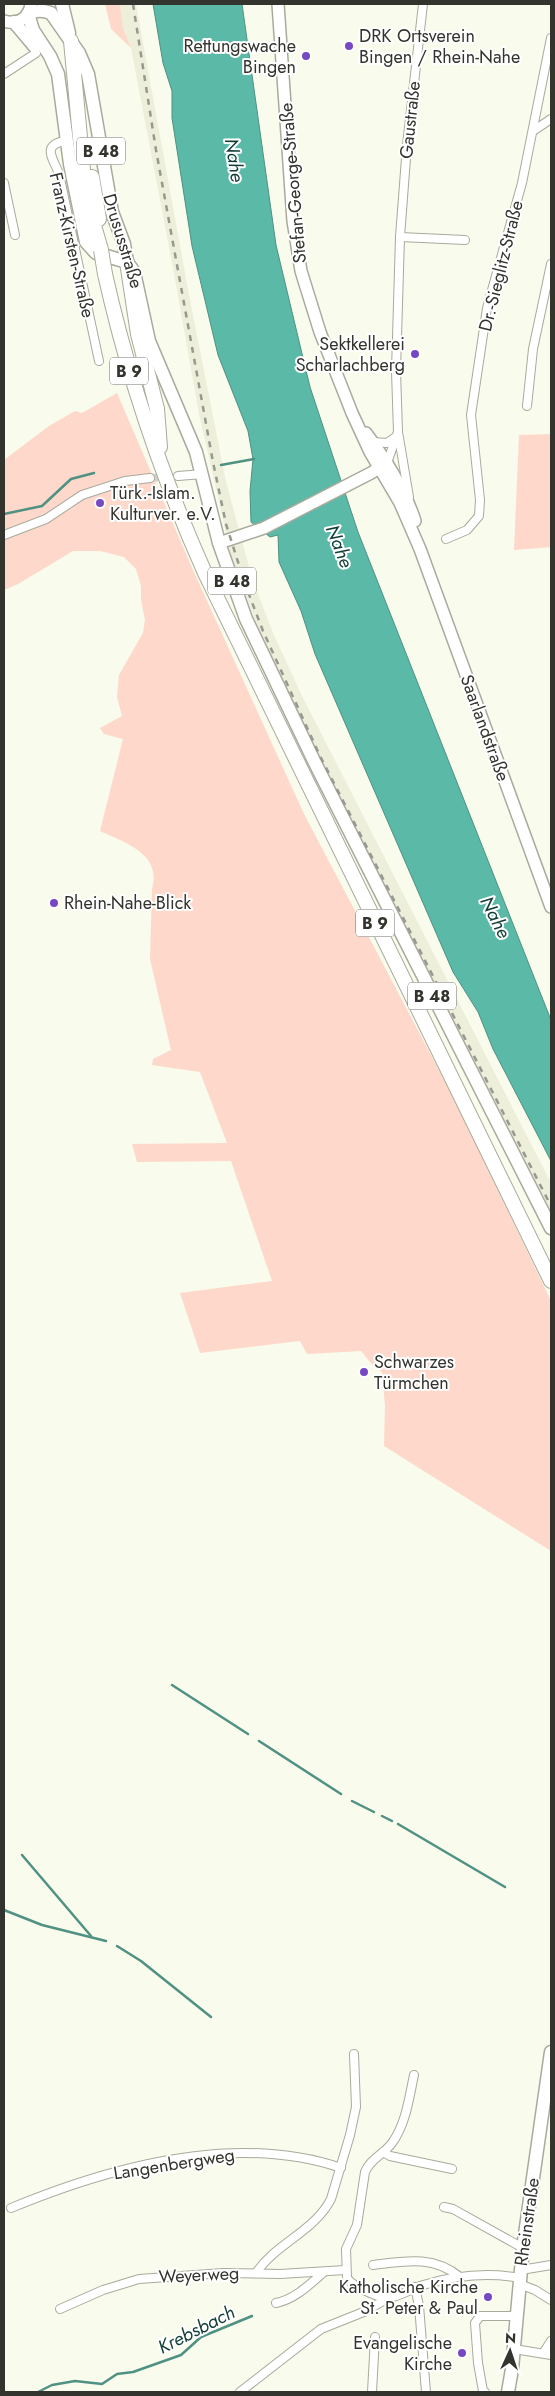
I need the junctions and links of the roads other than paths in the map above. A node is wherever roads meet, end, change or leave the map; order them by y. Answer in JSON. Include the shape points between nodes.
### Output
{"nodes":[{"id":1,"x":62,"y":4,"type":"edge"},
{"id":2,"x":278,"y":4,"type":"edge"},
{"id":3,"x":423,"y":4,"type":"edge"},
{"id":4,"x":29,"y":9,"type":"edge"},
{"id":5,"x":9,"y":22,"type":"edge"},
{"id":6,"x":551,"y":38,"type":"edge"},
{"id":7,"x":72,"y":42,"type":"junction"},
{"id":8,"x":36,"y":54,"type":"dead end"},
{"id":9,"x":52,"y":61,"type":"junction"},
{"id":10,"x":4,"y":74,"type":"edge"},
{"id":11,"x":551,"y":119,"type":"edge"},
{"id":12,"x":533,"y":131,"type":"junction"},
{"id":13,"x":75,"y":140,"type":"junction"},
{"id":14,"x":4,"y":183,"type":"edge"},
{"id":15,"x":15,"y":235,"type":"dead end"},
{"id":16,"x":400,"y":237,"type":"junction"},
{"id":17,"x":465,"y":240,"type":"dead end"},
{"id":18,"x":126,"y":262,"type":"junction"},
{"id":19,"x":551,"y":264,"type":"edge"},
{"id":20,"x":99,"y":362,"type":"dead end"},
{"id":21,"x":527,"y":406,"type":"dead end"},
{"id":22,"x":352,"y":413,"type":"junction"},
{"id":23,"x":397,"y":434,"type":"junction"},
{"id":24,"x":373,"y":442,"type":"junction"},
{"id":25,"x":402,"y":449,"type":"junction"},
{"id":26,"x":162,"y":465,"type":"junction"},
{"id":27,"x":383,"y":465,"type":"junction"},
{"id":28,"x":202,"y":474,"type":"junction"},
{"id":29,"x":178,"y":476,"type":"tunnel mouth"},
{"id":30,"x":150,"y":478,"type":"tunnel mouth"},
{"id":31,"x":410,"y":504,"type":"junction"},
{"id":32,"x":4,"y":535,"type":"edge"},
{"id":33,"x":446,"y":538,"type":"dead end"},
{"id":34,"x":219,"y":543,"type":"junction"},
{"id":35,"x":420,"y":549,"type":"junction"},
{"id":36,"x":551,"y":907,"type":"edge"},
{"id":37,"x":551,"y":1228,"type":"edge"},
{"id":38,"x":551,"y":1281,"type":"edge"},
{"id":39,"x":551,"y":2052,"type":"edge"},
{"id":40,"x":354,"y":2054,"type":"dead end"},
{"id":41,"x":414,"y":2075,"type":"dead end"},
{"id":42,"x":548,"y":2097,"type":"edge"},
{"id":43,"x":383,"y":2152,"type":"junction"},
{"id":44,"x":341,"y":2168,"type":"junction"},
{"id":45,"x":452,"y":2169,"type":"dead end"},
{"id":46,"x":444,"y":2206,"type":"dead end"},
{"id":47,"x":11,"y":2208,"type":"dead end"},
{"id":48,"x":523,"y":2248,"type":"junction"},
{"id":49,"x":551,"y":2264,"type":"edge"},
{"id":50,"x":373,"y":2265,"type":"dead end"},
{"id":51,"x":345,"y":2270,"type":"junction"},
{"id":52,"x":324,"y":2272,"type":"junction"},
{"id":53,"x":256,"y":2273,"type":"junction"},
{"id":54,"x":460,"y":2278,"type":"junction"},
{"id":55,"x":520,"y":2278,"type":"junction"},
{"id":56,"x":415,"y":2288,"type":"junction"},
{"id":57,"x":388,"y":2298,"type":"junction"},
{"id":58,"x":551,"y":2300,"type":"edge"},
{"id":59,"x":276,"y":2303,"type":"dead end"},
{"id":60,"x":60,"y":2310,"type":"dead end"},
{"id":61,"x":516,"y":2316,"type":"junction"},
{"id":62,"x":375,"y":2337,"type":"dead end"},
{"id":63,"x":551,"y":2341,"type":"edge"},
{"id":64,"x":514,"y":2349,"type":"junction"},
{"id":65,"x":548,"y":2354,"type":"edge"},
{"id":66,"x":240,"y":2392,"type":"edge"},
{"id":67,"x":372,"y":2392,"type":"edge"},
{"id":68,"x":426,"y":2392,"type":"edge"},
{"id":69,"x":486,"y":2392,"type":"edge"},
{"id":70,"x":508,"y":2392,"type":"edge"}],
"edges":[{"from":1,"to":7,"type":"main road","name":"Drususstraße","number":"B 9"},
{"from":2,"to":22,"type":"main road","name":"Stefan-George-Straße","via":[[293,221],[301,271],[320,332]]},
{"from":3,"to":16,"type":"street","name":"Gaustraße"},
{"from":4,"to":5,"type":"main road","via":[[23,19]]},
{"from":4,"to":7,"type":"main road","via":[[50,13]]},
{"from":4,"to":9,"type":"main road","via":[[33,30]]},
{"from":5,"to":9,"type":"main road"},
{"from":6,"to":12,"type":"street","name":"Dr.-Sieglitz-Straße"},
{"from":7,"to":13,"type":"highway","number":"B 9"},
{"from":7,"to":18,"type":"main road","name":"Drususstraße","number":"B 48","via":[[90,80],[108,194],[124,244]]},
{"from":8,"to":10,"type":"street"},
{"from":9,"to":13,"type":"main road","number":"B 48"},
{"from":11,"to":12,"type":"street"},
{"from":12,"to":33,"type":"street","name":"Dr.-Sieglitz-Straße","via":[[487,308],[471,415],[479,516],[467,530]]},
{"from":13,"to":18,"type":"main road","number":"B 48","via":[[70,164],[86,242],[96,253]]},
{"from":13,"to":20,"type":"street","name":"Franz-Kirsten-Straße","via":[[55,145],[49,156],[59,174]]},
{"from":13,"to":26,"type":"highway","number":"B 9","bridge":true,"via":[[128,367]]},
{"from":14,"to":15,"type":"street"},
{"from":16,"to":17,"type":"street"},
{"from":16,"to":23,"type":"street","name":"Gaustraße"},
{"from":18,"to":26,"type":"highway","via":[[136,327],[157,410]]},
{"from":18,"to":28,"type":"main road","name":"Drususstraße","number":"B 48","via":[[134,272],[155,358],[196,452]]},
{"from":19,"to":21,"type":"street","via":[[533,348]]},
{"from":22,"to":24,"type":"main road","name":"Stefan-George-Straße"},
{"from":22,"to":27,"type":"main road","name":"Stefan-George-Straße"},
{"from":23,"to":24,"type":"street","via":[[387,443]]},
{"from":23,"to":25,"type":"street","name":"Gaustraße"},
{"from":23,"to":27,"type":"street","name":"Gaustraße"},
{"from":24,"to":27,"type":"main road","name":"Stefan-George-Straße"},
{"from":25,"to":27,"type":"street","via":[[399,458]]},
{"from":25,"to":31,"type":"street","name":"Gaustraße"},
{"from":26,"to":38,"type":"highway","number":"B 9","via":[[189,538],[224,616]]},
{"from":27,"to":31,"type":"main road","name":"Saarlandstraße"},
{"from":27,"to":34,"type":"main road","via":[[264,528]]},
{"from":27,"to":35,"type":"main road","name":"Saarlandstraße"},
{"from":28,"to":29,"type":"street"},
{"from":28,"to":34,"type":"main road","number":"B 48"},
{"from":30,"to":32,"type":"street","via":[[125,481],[82,495],[46,519]]},
{"from":31,"to":35,"type":"main road","name":"Saarlandstraße"},
{"from":34,"to":37,"type":"main road","number":"B 48","via":[[264,660]]},
{"from":35,"to":36,"type":"main road","name":"Saarlandstraße"},
{"from":39,"to":42,"type":"main road","name":"Rheinstraße"},
{"from":40,"to":44,"type":"street","via":[[356,2107]]},
{"from":41,"to":43,"type":"street","via":[[402,2123],[396,2137]]},
{"from":42,"to":48,"type":"main road","name":"Rheinstraße"},
{"from":43,"to":45,"type":"street"},
{"from":43,"to":51,"type":"street","via":[[368,2164],[365,2172],[357,2225],[346,2249]]},
{"from":44,"to":47,"type":"street","name":"Langenbergweg","via":[[295,2158],[223,2152],[112,2173],[64,2186]]},
{"from":44,"to":53,"type":"street","via":[[319,2218],[273,2253]]},
{"from":46,"to":48,"type":"street"},
{"from":48,"to":55,"type":"main road","name":"Rheinstraße"},
{"from":49,"to":55,"type":"street"},
{"from":50,"to":54,"type":"street","via":[[421,2260],[444,2267]]},
{"from":51,"to":52,"type":"street","name":"Weyerweg"},
{"from":51,"to":57,"type":"street","via":[[348,2280],[355,2286]]},
{"from":52,"to":53,"type":"street","name":"Weyerweg"},
{"from":52,"to":59,"type":"street","via":[[299,2293]]},
{"from":53,"to":60,"type":"street","name":"Weyerweg","via":[[139,2279],[102,2290]]},
{"from":54,"to":55,"type":"street"},
{"from":54,"to":56,"type":"street"},
{"from":55,"to":58,"type":"street"},
{"from":55,"to":61,"type":"main road","name":"Rheinstraße"},
{"from":56,"to":57,"type":"street"},
{"from":56,"to":68,"type":"street"},
{"from":57,"to":66,"type":"street","via":[[366,2311],[321,2329]]},
{"from":61,"to":64,"type":"main road","name":"Rheinstraße"},
{"from":61,"to":69,"type":"street","via":[[480,2316],[475,2323],[478,2363],[483,2391]]},
{"from":62,"to":67,"type":"street"},
{"from":63,"to":65,"type":"street"},
{"from":64,"to":65,"type":"street"},
{"from":64,"to":70,"type":"main road","name":"Rheinstraße"}]}
